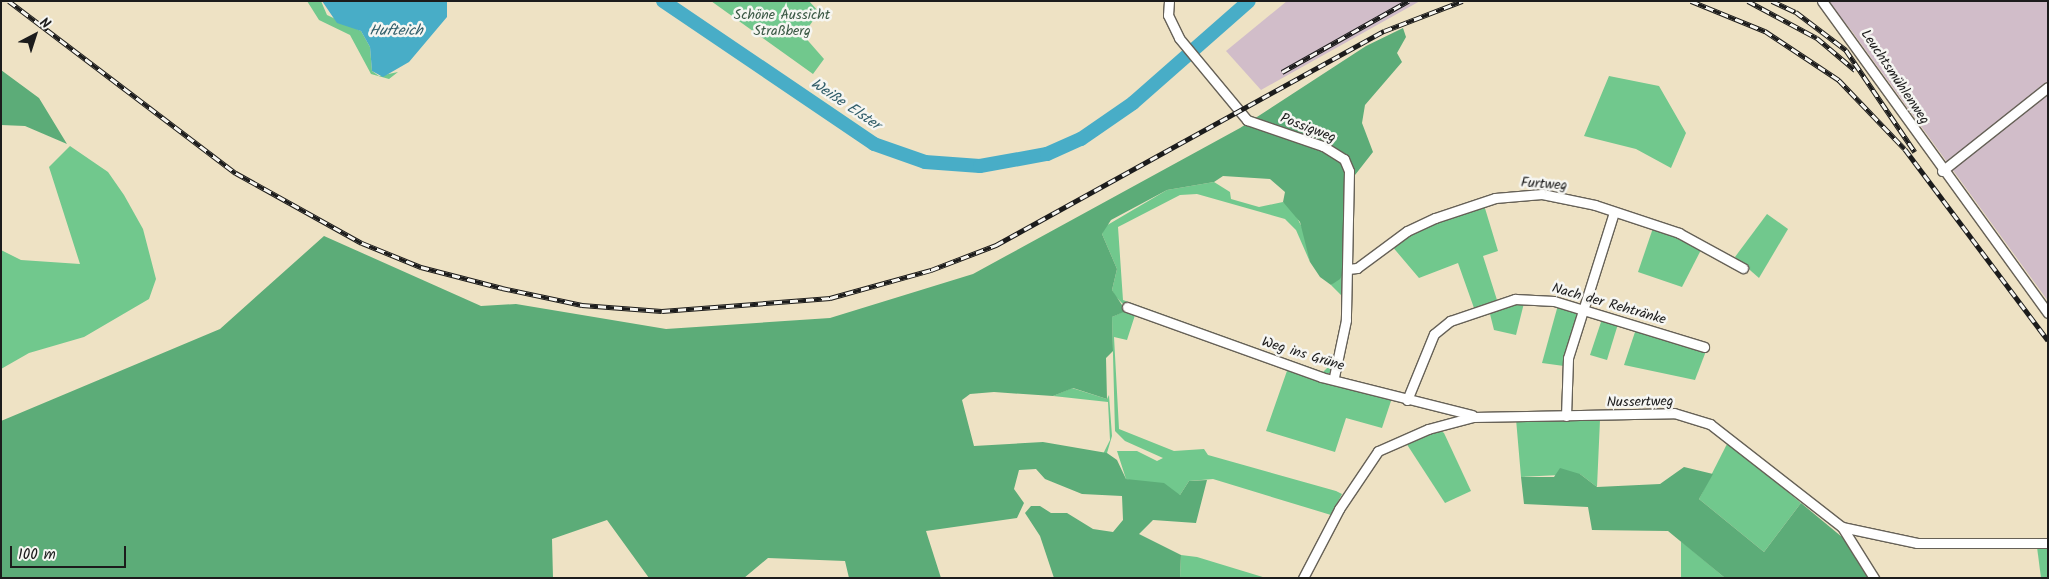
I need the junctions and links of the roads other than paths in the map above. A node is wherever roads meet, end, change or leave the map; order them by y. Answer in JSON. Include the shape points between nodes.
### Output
{"nodes":[{"id":1,"x":1168,"y":1,"type":"edge"},
{"id":2,"x":1822,"y":1,"type":"edge"},
{"id":3,"x":2048,"y":86,"type":"edge"},
{"id":4,"x":1942,"y":171,"type":"junction"},
{"id":5,"x":1614,"y":212,"type":"junction"},
{"id":6,"x":1743,"y":268,"type":"dead end"},
{"id":7,"x":1348,"y":269,"type":"junction"},
{"id":8,"x":1127,"y":307,"type":"dead end"},
{"id":9,"x":1583,"y":310,"type":"junction"},
{"id":10,"x":2048,"y":313,"type":"edge"},
{"id":11,"x":1704,"y":347,"type":"dead end"},
{"id":12,"x":1334,"y":377,"type":"junction"},
{"id":13,"x":1408,"y":400,"type":"junction"},
{"id":14,"x":1566,"y":416,"type":"junction"},
{"id":15,"x":1473,"y":417,"type":"junction"},
{"id":16,"x":1842,"y":527,"type":"junction"},
{"id":17,"x":2048,"y":543,"type":"edge"},
{"id":18,"x":1303,"y":578,"type":"edge"},
{"id":19,"x":1874,"y":578,"type":"edge"}],
"edges":[{"from":1,"to":7,"type":"street","name":"Possigweg","via":[[1170,21],[1179,38],[1248,120],[1323,146],[1344,160],[1350,184]]},
{"from":2,"to":4,"type":"street","name":"Leuchtsmühlenweg"},
{"from":3,"to":4,"type":"street"},
{"from":4,"to":10,"type":"street","name":"Leuchtsmühlenweg"},
{"from":5,"to":6,"type":"street","name":"Furtweg","via":[[1704,243]]},
{"from":5,"to":7,"type":"street","name":"Furtweg","via":[[1560,196],[1495,198],[1406,231],[1357,268]]},
{"from":5,"to":9,"type":"street"},
{"from":7,"to":12,"type":"street","name":"Possigweg","via":[[1343,346]]},
{"from":8,"to":12,"type":"street","name":"Weg ins Grüne","via":[[1281,363]]},
{"from":9,"to":11,"type":"street","name":"Nach der Rehtränke"},
{"from":9,"to":13,"type":"street","name":"Nach der Rehtränke","via":[[1528,297],[1450,321],[1428,343]]},
{"from":9,"to":14,"type":"street","via":[[1564,379]]},
{"from":12,"to":13,"type":"street","name":"Weg ins Grüne"},
{"from":13,"to":15,"type":"street","name":"Weg ins Grüne"},
{"from":14,"to":15,"type":"street","name":"Nussertweg"},
{"from":14,"to":16,"type":"street","name":"Nussertweg","via":[[1674,413],[1702,421]]},
{"from":15,"to":18,"type":"street","name":"Nussertweg","via":[[1428,429],[1378,451],[1339,509]]},
{"from":16,"to":17,"type":"street","name":"Nussertweg","via":[[1917,543]]},
{"from":16,"to":19,"type":"street","via":[[1846,540]]}]}
